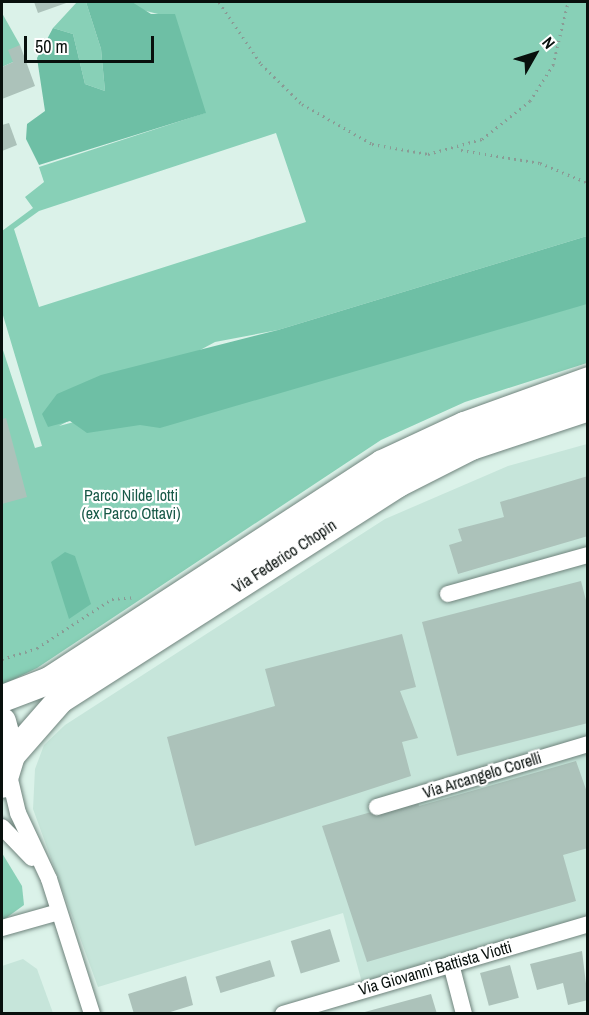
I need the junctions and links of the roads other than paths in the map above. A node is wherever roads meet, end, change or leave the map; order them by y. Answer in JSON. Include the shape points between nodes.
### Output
{"nodes":[{"id":1,"x":588,"y":380,"type":"edge"},
{"id":2,"x":588,"y":407,"type":"edge"},
{"id":3,"x":588,"y":555,"type":"edge"},
{"id":4,"x":448,"y":594,"type":"dead end"},
{"id":5,"x":2,"y":698,"type":"edge"},
{"id":6,"x":2,"y":721,"type":"edge"},
{"id":7,"x":588,"y":744,"type":"edge"},
{"id":8,"x":7,"y":769,"type":"edge"},
{"id":9,"x":377,"y":807,"type":"dead end"},
{"id":10,"x":2,"y":827,"type":"edge"},
{"id":11,"x":49,"y":879,"type":"junction"},
{"id":12,"x":58,"y":912,"type":"junction"},
{"id":13,"x":588,"y":924,"type":"edge"},
{"id":14,"x":2,"y":928,"type":"edge"},
{"id":15,"x":451,"y":964,"type":"junction"},
{"id":16,"x":92,"y":1014,"type":"edge"},
{"id":17,"x":283,"y":1014,"type":"edge"},
{"id":18,"x":464,"y":1014,"type":"edge"}],
"edges":[{"from":1,"to":5,"type":"main road","name":"Via Federico Chopin","via":[[464,425],[382,463],[49,680]]},
{"from":2,"to":8,"type":"main road","name":"Via Federico Chopin","via":[[471,447],[396,484],[60,699]]},
{"from":3,"to":4,"type":"street"},
{"from":6,"to":8,"type":"main road"},
{"from":7,"to":9,"type":"street","name":"Via Arcangelo Corelli"},
{"from":8,"to":11,"type":"street","via":[[18,813]]},
{"from":10,"to":11,"type":"street"},
{"from":11,"to":12,"type":"street"},
{"from":12,"to":14,"type":"street"},
{"from":12,"to":16,"type":"street"},
{"from":13,"to":15,"type":"street","name":"Via Giovanni Battista Viotti"},
{"from":15,"to":17,"type":"street","name":"Via Giovanni Battista Viotti"},
{"from":15,"to":18,"type":"street"}]}
